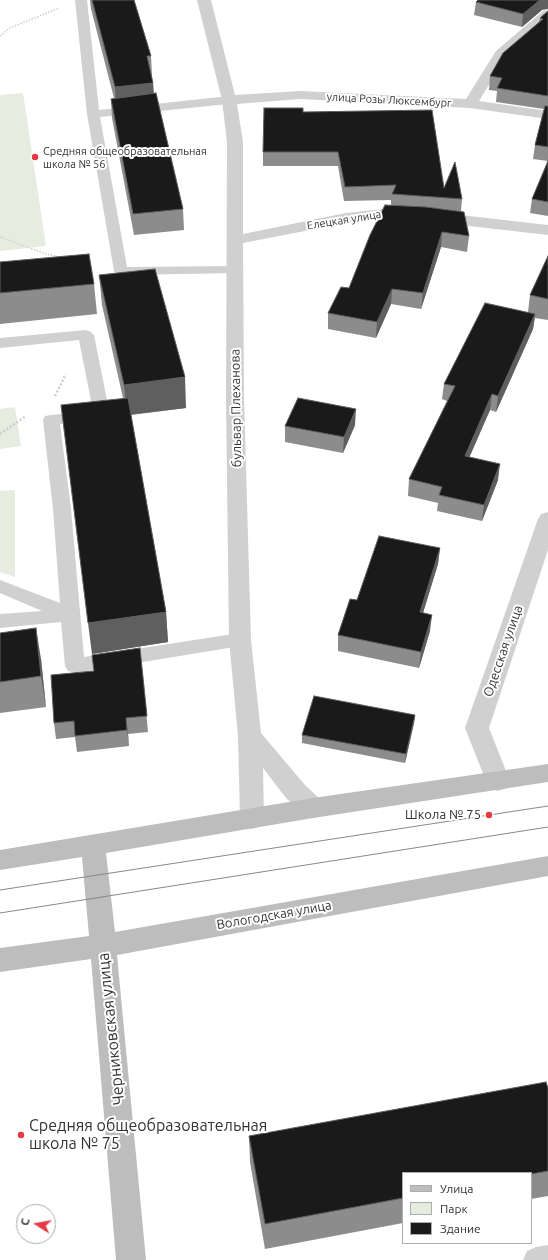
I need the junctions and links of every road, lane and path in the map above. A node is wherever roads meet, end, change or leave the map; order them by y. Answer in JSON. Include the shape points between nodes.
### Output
{"nodes":[{"id":1,"x":81,"y":0,"type":"edge"},
{"id":2,"x":204,"y":0,"type":"edge"},
{"id":3,"x":64,"y":6,"type":"dead end"},
{"id":4,"x":548,"y":14,"type":"edge"},
{"id":5,"x":0,"y":36,"type":"edge"},
{"id":6,"x":229,"y":100,"type":"junction"},
{"id":7,"x":470,"y":104,"type":"junction"},
{"id":8,"x":93,"y":114,"type":"junction"},
{"id":9,"x":548,"y":115,"type":"edge"},
{"id":10,"x":548,"y":230,"type":"edge"},
{"id":11,"x":0,"y":237,"type":"edge"},
{"id":12,"x":236,"y":240,"type":"junction"},
{"id":13,"x":61,"y":258,"type":"edge"},
{"id":14,"x":236,"y":270,"type":"junction"},
{"id":15,"x":86,"y":335,"type":"junction"},
{"id":16,"x":0,"y":343,"type":"edge"},
{"id":17,"x":50,"y":399,"type":"dead end"},
{"id":18,"x":31,"y":412,"type":"dead end"},
{"id":19,"x":0,"y":434,"type":"edge"},
{"id":20,"x":548,"y":519,"type":"edge"},
{"id":21,"x":0,"y":586,"type":"edge"},
{"id":22,"x":70,"y":615,"type":"junction"},
{"id":23,"x":0,"y":621,"type":"edge"},
{"id":24,"x":240,"y":640,"type":"junction"},
{"id":25,"x":250,"y":736,"type":"junction"},
{"id":26,"x":548,"y":774,"type":"edge"},
{"id":27,"x":498,"y":781,"type":"junction"},
{"id":28,"x":313,"y":808,"type":"junction"},
{"id":29,"x":252,"y":819,"type":"junction"},
{"id":30,"x":93,"y":846,"type":"junction"},
{"id":31,"x":0,"y":860,"type":"edge"},
{"id":32,"x":548,"y":866,"type":"edge"},
{"id":33,"x":103,"y":946,"type":"junction"},
{"id":34,"x":0,"y":960,"type":"edge"},
{"id":35,"x":548,"y":1258,"type":"edge"},
{"id":36,"x":131,"y":1260,"type":"edge"},
{"id":37,"x":536,"y":1260,"type":"edge"}],
"edges":[{"from":1,"to":8,"type":"lane"},
{"from":2,"to":6,"type":"street","name":"бульвар Плеханова"},
{"from":3,"to":5,"type":"path","via":[[10,28]]},
{"from":4,"to":7,"type":"street","via":[[501,54]]},
{"from":6,"to":7,"type":"street","name":"улица Розы Люксембург","via":[[300,95]]},
{"from":6,"to":8,"type":"lane"},
{"from":6,"to":12,"type":"street","name":"бульвар Плеханова","via":[[235,142]]},
{"from":7,"to":9,"type":"street","name":"улица Розы Люксембург"},
{"from":8,"to":14,"type":"lane","via":[[121,271]]},
{"from":10,"to":12,"type":"street","name":"Елецкая улица","via":[[384,214],[346,218]]},
{"from":11,"to":13,"type":"path"},
{"from":12,"to":14,"type":"street","name":"бульвар Плеханова"},
{"from":14,"to":24,"type":"street","name":"бульвар Плеханова","via":[[235,398]]},
{"from":15,"to":16,"type":"lane"},
{"from":15,"to":17,"type":"path","via":[[56,395]]},
{"from":15,"to":22,"type":"lane","via":[[102,414],[51,420],[62,509]]},
{"from":18,"to":19,"type":"path"},
{"from":20,"to":27,"type":"street","name":"Одесская улица","via":[[476,728]]},
{"from":21,"to":22,"type":"lane"},
{"from":22,"to":23,"type":"lane"},
{"from":22,"to":24,"type":"lane","via":[[75,666]]},
{"from":24,"to":25,"type":"street","name":"бульвар Плеханова"},
{"from":25,"to":28,"type":"street","via":[[295,791]]},
{"from":25,"to":29,"type":"street","name":"бульвар Плеханова"},
{"from":26,"to":27,"type":"main road"},
{"from":27,"to":28,"type":"main road"},
{"from":28,"to":29,"type":"main road"},
{"from":29,"to":30,"type":"main road"},
{"from":30,"to":31,"type":"main road"},
{"from":30,"to":33,"type":"main road","name":"Черниковская улица"},
{"from":32,"to":33,"type":"main road","name":"Вологодская улица"},
{"from":33,"to":34,"type":"main road","name":"Вологодская улица"},
{"from":33,"to":36,"type":"main road","name":"Черниковская улица"},
{"from":35,"to":37,"type":"lane"}]}
